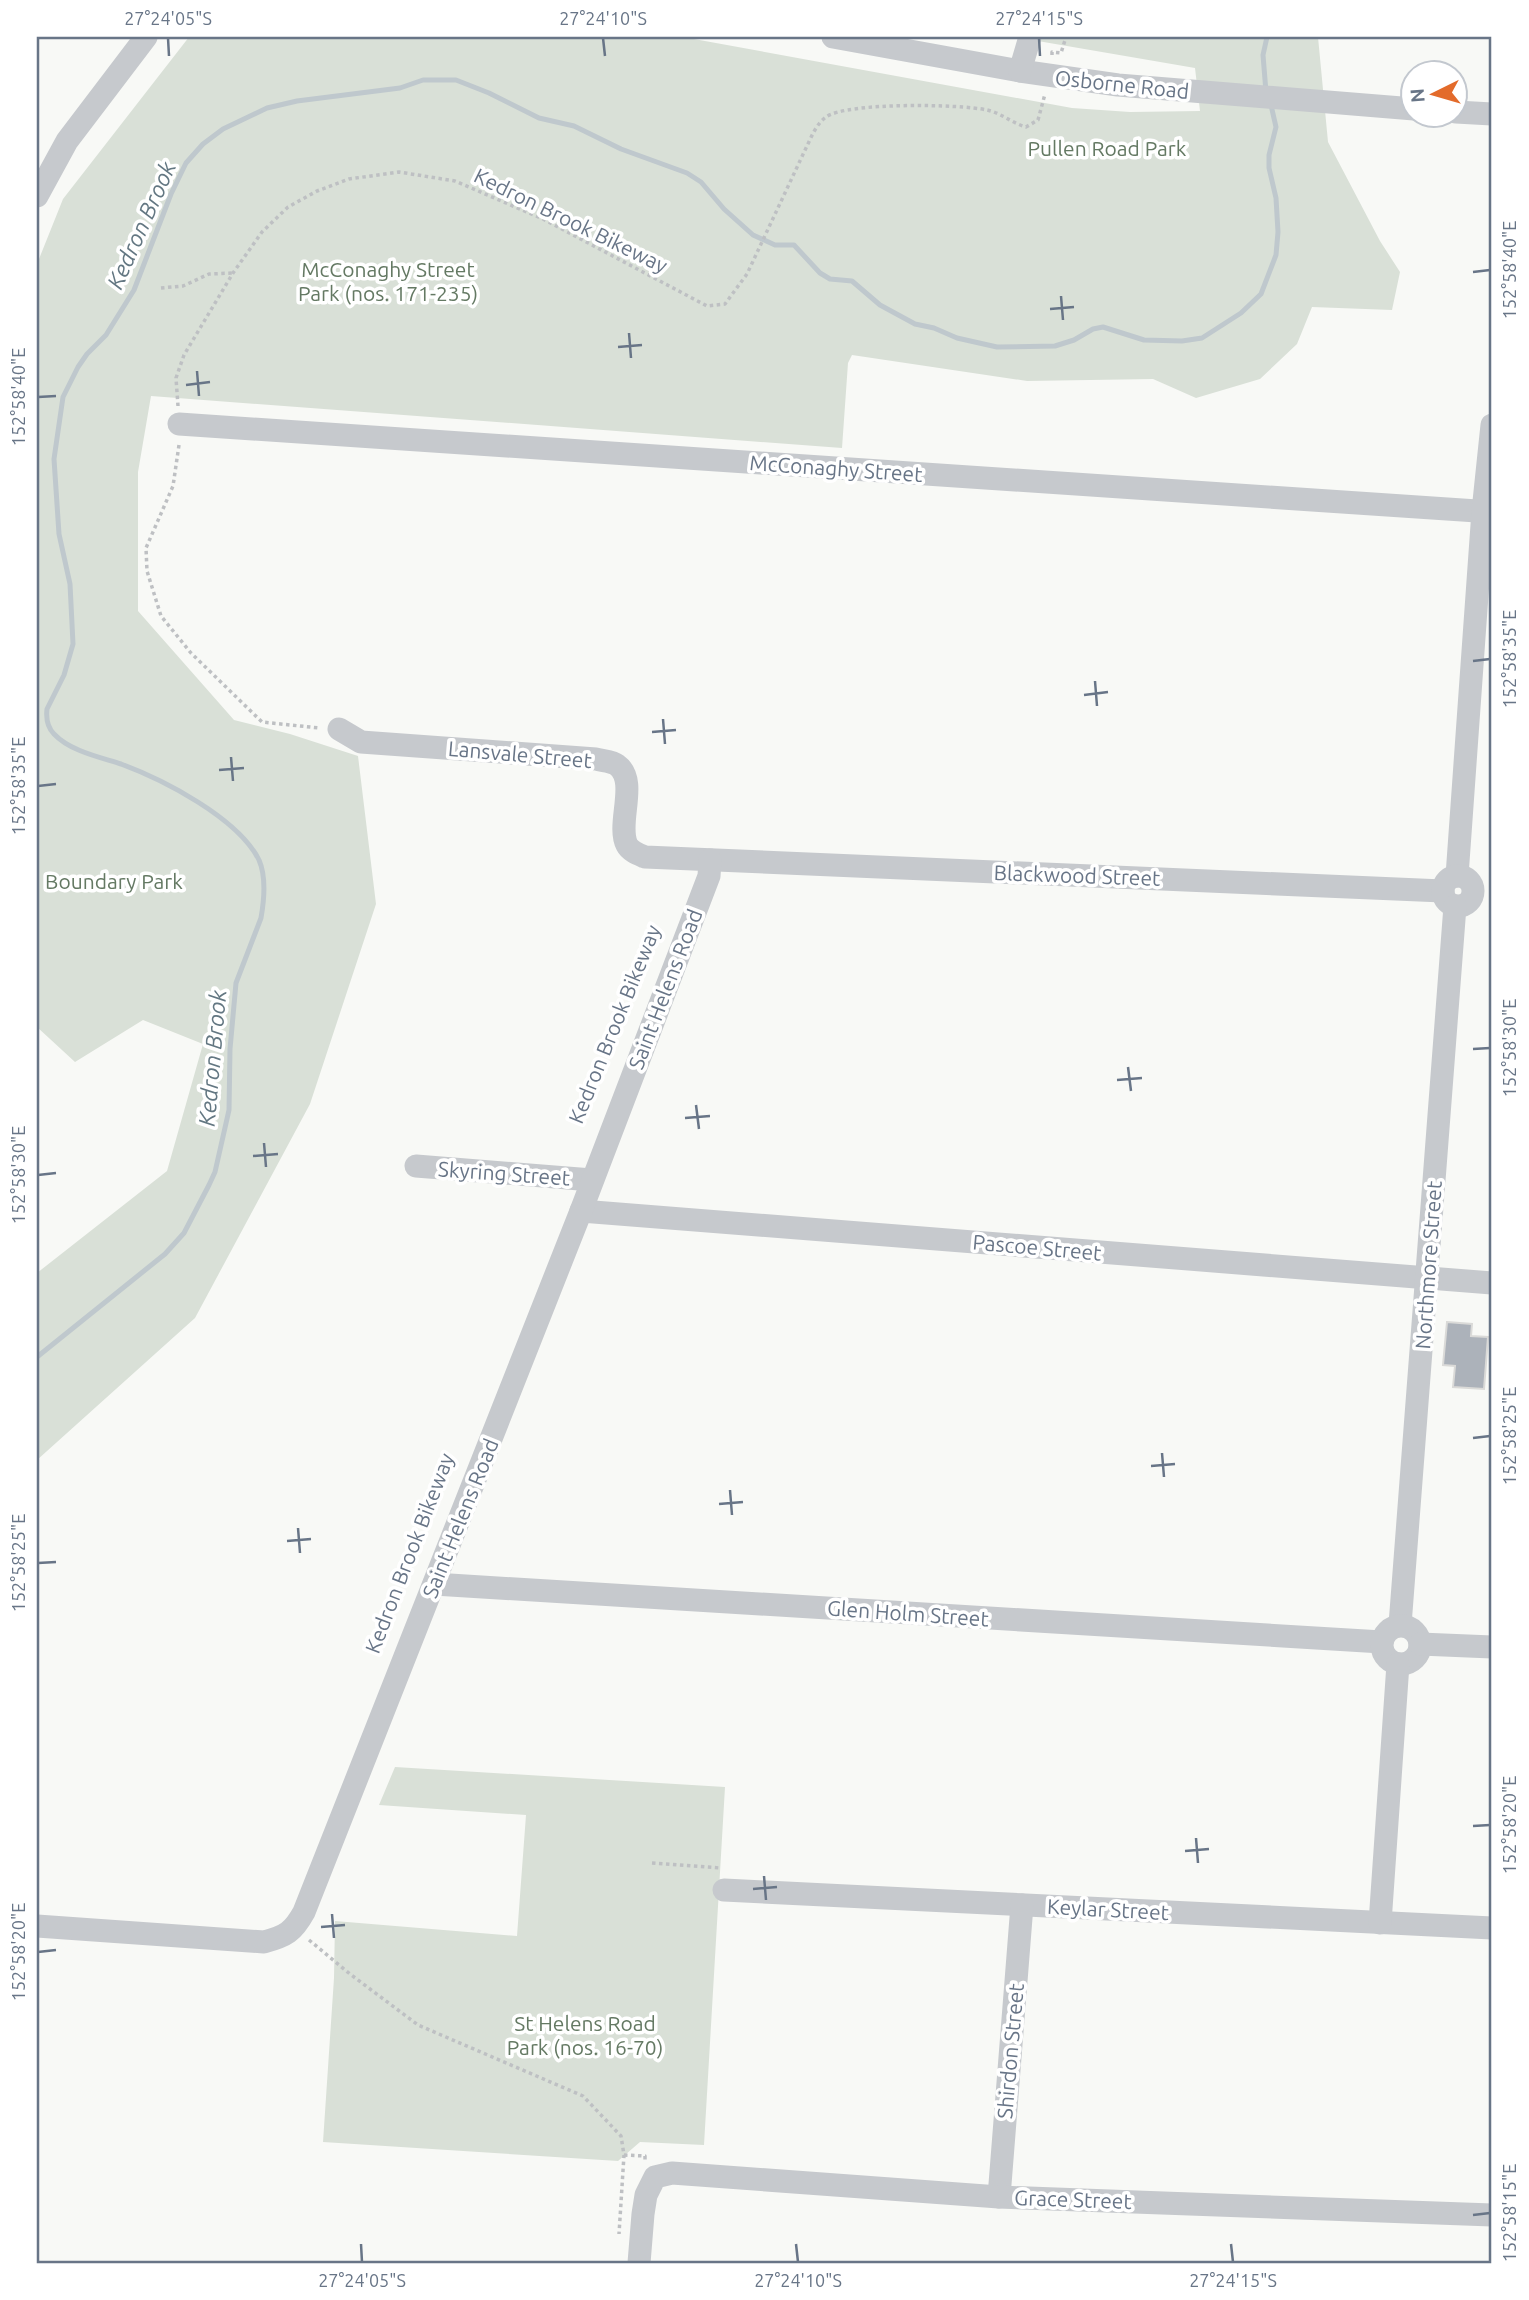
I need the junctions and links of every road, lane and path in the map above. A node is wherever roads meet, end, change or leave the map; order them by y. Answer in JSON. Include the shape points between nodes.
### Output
{"nodes":[{"id":1,"x":146,"y":37,"type":"edge"},
{"id":2,"x":833,"y":37,"type":"edge"},
{"id":3,"x":1030,"y":37,"type":"edge"},
{"id":4,"x":1066,"y":37,"type":"edge"},
{"id":5,"x":1051,"y":58,"type":"dead end"},
{"id":6,"x":1020,"y":71,"type":"junction"},
{"id":7,"x":1045,"y":94,"type":"dead end"},
{"id":8,"x":1400,"y":108,"type":"edge"},
{"id":9,"x":1470,"y":113,"type":"edge"},
{"id":10,"x":1492,"y":114,"type":"edge"},
{"id":11,"x":37,"y":196,"type":"edge"},
{"id":12,"x":233,"y":273,"type":"junction"},
{"id":13,"x":161,"y":288,"type":"dead end"},
{"id":14,"x":179,"y":424,"type":"junction"},
{"id":15,"x":1492,"y":425,"type":"edge"},
{"id":16,"x":1488,"y":512,"type":"edge"},
{"id":17,"x":339,"y":729,"type":"joint"},
{"id":18,"x":710,"y":860,"type":"junction"},
{"id":19,"x":1464,"y":892,"type":"edge"},
{"id":20,"x":416,"y":1166,"type":"dead end"},
{"id":21,"x":592,"y":1180,"type":"junction"},
{"id":22,"x":581,"y":1211,"type":"junction"},
{"id":23,"x":1427,"y":1278,"type":"junction"},
{"id":24,"x":1492,"y":1283,"type":"edge"},
{"id":25,"x":434,"y":1584,"type":"junction"},
{"id":26,"x":1400,"y":1625,"type":"junction"},
{"id":27,"x":1382,"y":1642,"type":"junction"},
{"id":28,"x":1420,"y":1644,"type":"junction"},
{"id":29,"x":1492,"y":1647,"type":"edge"},
{"id":30,"x":1398,"y":1664,"type":"junction"},
{"id":31,"x":653,"y":1863,"type":"dead end"},
{"id":32,"x":722,"y":1879,"type":"joint"},
{"id":33,"x":1022,"y":1905,"type":"junction"},
{"id":34,"x":1380,"y":1923,"type":"junction"},
{"id":35,"x":37,"y":1926,"type":"edge"},
{"id":36,"x":295,"y":1928,"type":"junction"},
{"id":37,"x":1492,"y":1928,"type":"edge"},
{"id":38,"x":624,"y":2155,"type":"dead end"},
{"id":39,"x":999,"y":2197,"type":"junction"},
{"id":40,"x":1492,"y":2215,"type":"edge"},
{"id":41,"x":639,"y":2263,"type":"edge"}],
"edges":[{"from":1,"to":11,"type":"street","via":[[67,141]]},
{"from":2,"to":6,"type":"street","name":"Osborne Road"},
{"from":3,"to":6,"type":"street"},
{"from":4,"to":5,"type":"path","via":[[1061,53],[1052,52]]},
{"from":6,"to":8,"type":"street","name":"Osborne Road","via":[[1118,85]]},
{"from":7,"to":12,"type":"path","name":"Kedron Brook Bikeway","via":[[1038,120],[1026,127],[987,110],[956,106],[862,108],[826,117],[806,148],[747,274],[725,304],[708,306],[543,219],[468,186],[399,172],[349,179],[288,207],[262,232]]},
{"from":9,"to":10,"type":"street"},
{"from":12,"to":13,"type":"path","via":[[209,274],[183,286]]},
{"from":12,"to":14,"type":"path","name":"Kedron Brook Bikeway","via":[[184,355],[176,377]]},
{"from":14,"to":16,"type":"street","name":"McConaghy Street"},
{"from":14,"to":17,"type":"path","name":"Kedron Brook Bikeway","via":[[180,456],[173,486],[146,548],[147,571],[161,615],[191,653],[262,722]]},
{"from":15,"to":16,"type":"street","name":"Northmore Street"},
{"from":16,"to":19,"type":"street","name":"Northmore Street"},
{"from":17,"to":18,"type":"street","name":"Lansvale Street","via":[[361,741],[616,764],[627,781],[627,846],[645,857]]},
{"from":18,"to":19,"type":"street","name":"Blackwood Street"},
{"from":18,"to":21,"type":"street","name":"Saint Helens Road","via":[[709,876]]},
{"from":19,"to":23,"type":"street","name":"Northmore Street"},
{"from":20,"to":21,"type":"street","name":"Skyring Street"},
{"from":21,"to":22,"type":"street","name":"Saint Helens Road"},
{"from":22,"to":23,"type":"street","name":"Pascoe Street"},
{"from":22,"to":25,"type":"street","name":"Saint Helens Road"},
{"from":23,"to":24,"type":"street","name":"Pascoe Street"},
{"from":23,"to":26,"type":"street","name":"Northmore Street"},
{"from":25,"to":27,"type":"street","name":"Glen Holm Street"},
{"from":25,"to":36,"type":"street","name":"Saint Helens Road"},
{"from":26,"to":27,"type":"street","via":[[1387,1632]]},
{"from":26,"to":28,"type":"street","via":[[1414,1630]]},
{"from":27,"to":30,"type":"street","via":[[1385,1656]]},
{"from":28,"to":29,"type":"street"},
{"from":28,"to":30,"type":"street","via":[[1413,1660]]},
{"from":30,"to":34,"type":"street"},
{"from":31,"to":32,"type":"path"},
{"from":32,"to":33,"type":"street","name":"Keylar Street"},
{"from":33,"to":34,"type":"street","name":"Keylar Street"},
{"from":33,"to":39,"type":"street","name":"Shirdon Street"},
{"from":34,"to":37,"type":"street","name":"Keylar Street"},
{"from":35,"to":36,"type":"street","via":[[264,1942]]},
{"from":36,"to":38,"type":"path","via":[[418,2025],[583,2095],[621,2136]]},
{"from":39,"to":40,"type":"street","name":"Grace Street"},
{"from":39,"to":41,"type":"street","name":"Grace Street","via":[[672,2173],[654,2177],[645,2204]]}]}
